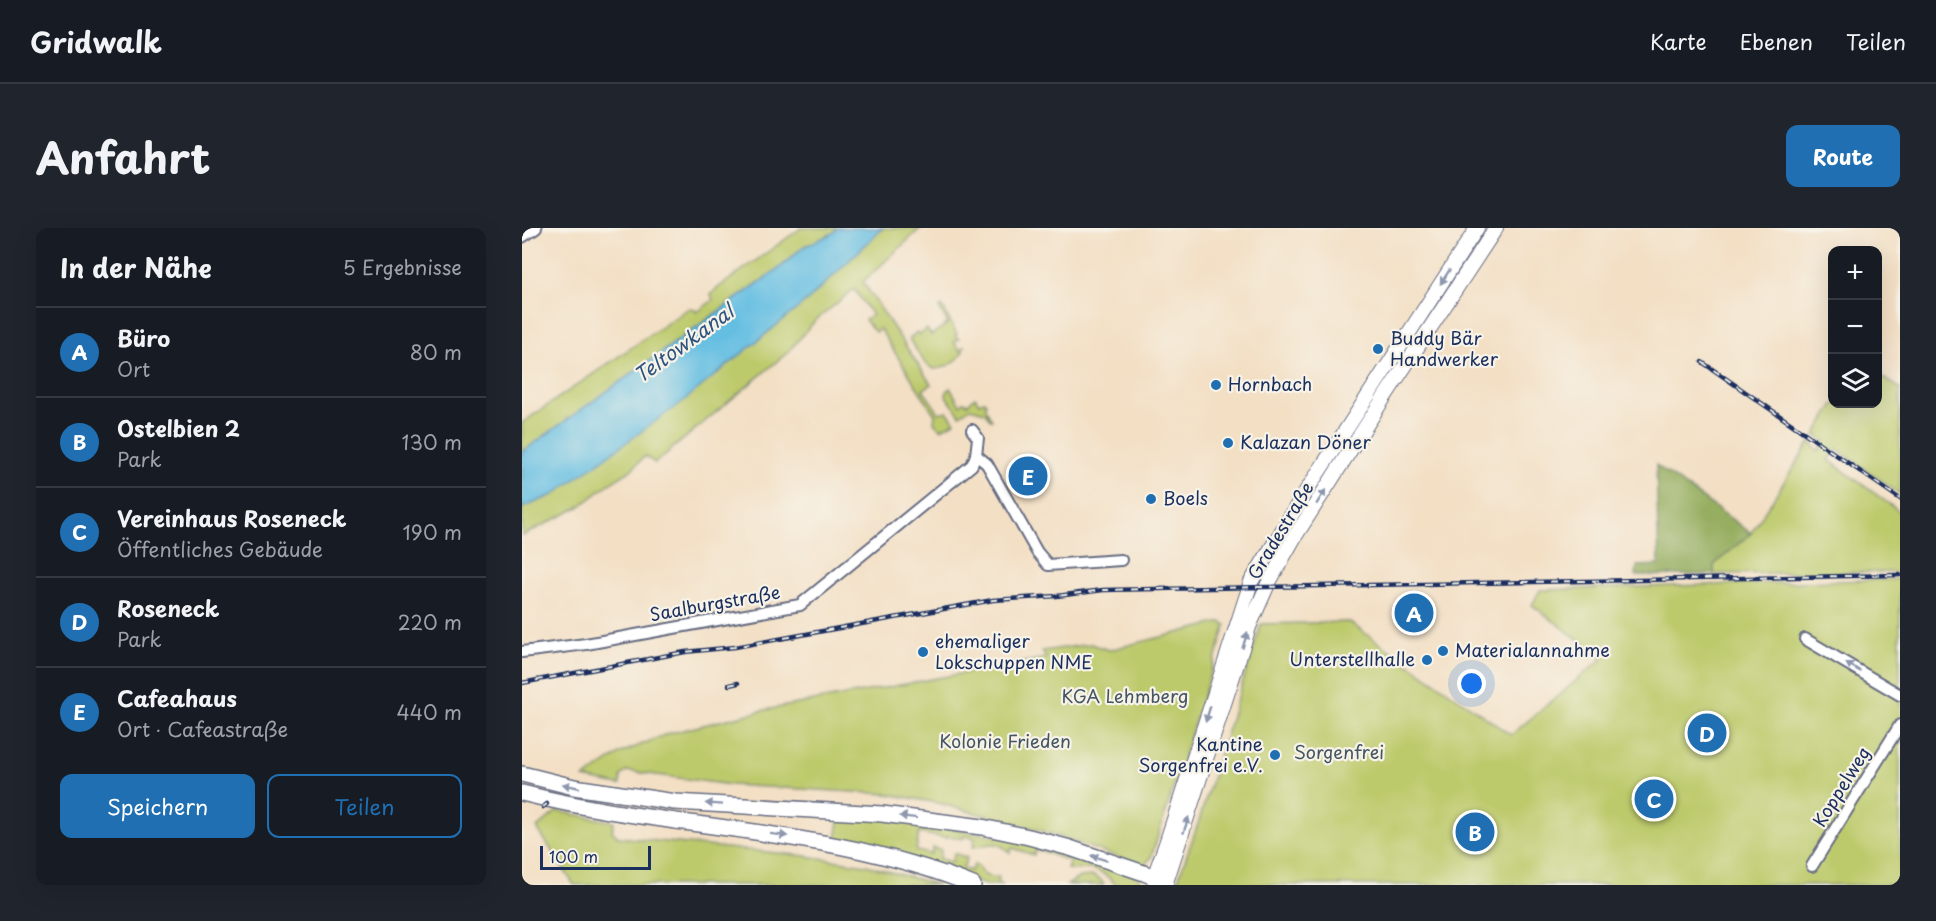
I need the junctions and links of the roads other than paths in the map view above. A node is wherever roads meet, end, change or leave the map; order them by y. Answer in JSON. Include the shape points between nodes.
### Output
{"nodes":[{"id":1,"x":536,"y":228,"type":"edge"},
{"id":2,"x":1477,"y":228,"type":"edge"},
{"id":3,"x":1496,"y":228,"type":"edge"},
{"id":4,"x":522,"y":237,"type":"edge"},
{"id":5,"x":972,"y":430,"type":"dead end"},
{"id":6,"x":976,"y":455,"type":"junction"},
{"id":7,"x":1121,"y":560,"type":"dead end"},
{"id":8,"x":1805,"y":639,"type":"dead end"},
{"id":9,"x":522,"y":652,"type":"edge"},
{"id":10,"x":1900,"y":695,"type":"edge"},
{"id":11,"x":1900,"y":725,"type":"edge"},
{"id":12,"x":522,"y":774,"type":"edge"},
{"id":13,"x":522,"y":793,"type":"edge"},
{"id":14,"x":1812,"y":866,"type":"dead end"},
{"id":15,"x":1156,"y":883,"type":"edge"},
{"id":16,"x":974,"y":885,"type":"edge"}],
"edges":[{"from":1,"to":4,"type":"street"},
{"from":2,"to":15,"type":"main road","name":"Gradestraße","one_way":true,"via":[[1302,496],[1251,582]]},
{"from":15,"to":3,"type":"main road","name":"Gradestraße","one_way":true,"via":[[1268,584]]},
{"from":5,"to":6,"type":"street","via":[[978,438]]},
{"from":6,"to":7,"type":"street","via":[[987,464],[1048,565]]},
{"from":6,"to":9,"type":"street","name":"Saalburgstraße","via":[[972,465],[800,605]]},
{"from":10,"to":8,"type":"street","one_way":true},
{"from":11,"to":14,"type":"street","name":"Koppelweg"},
{"from":15,"to":12,"type":"highway","one_way":true,"via":[[1070,848],[982,827],[882,814],[675,802],[574,787]]},
{"from":13,"to":16,"type":"highway","one_way":true,"via":[[617,813],[836,844]]}]}
